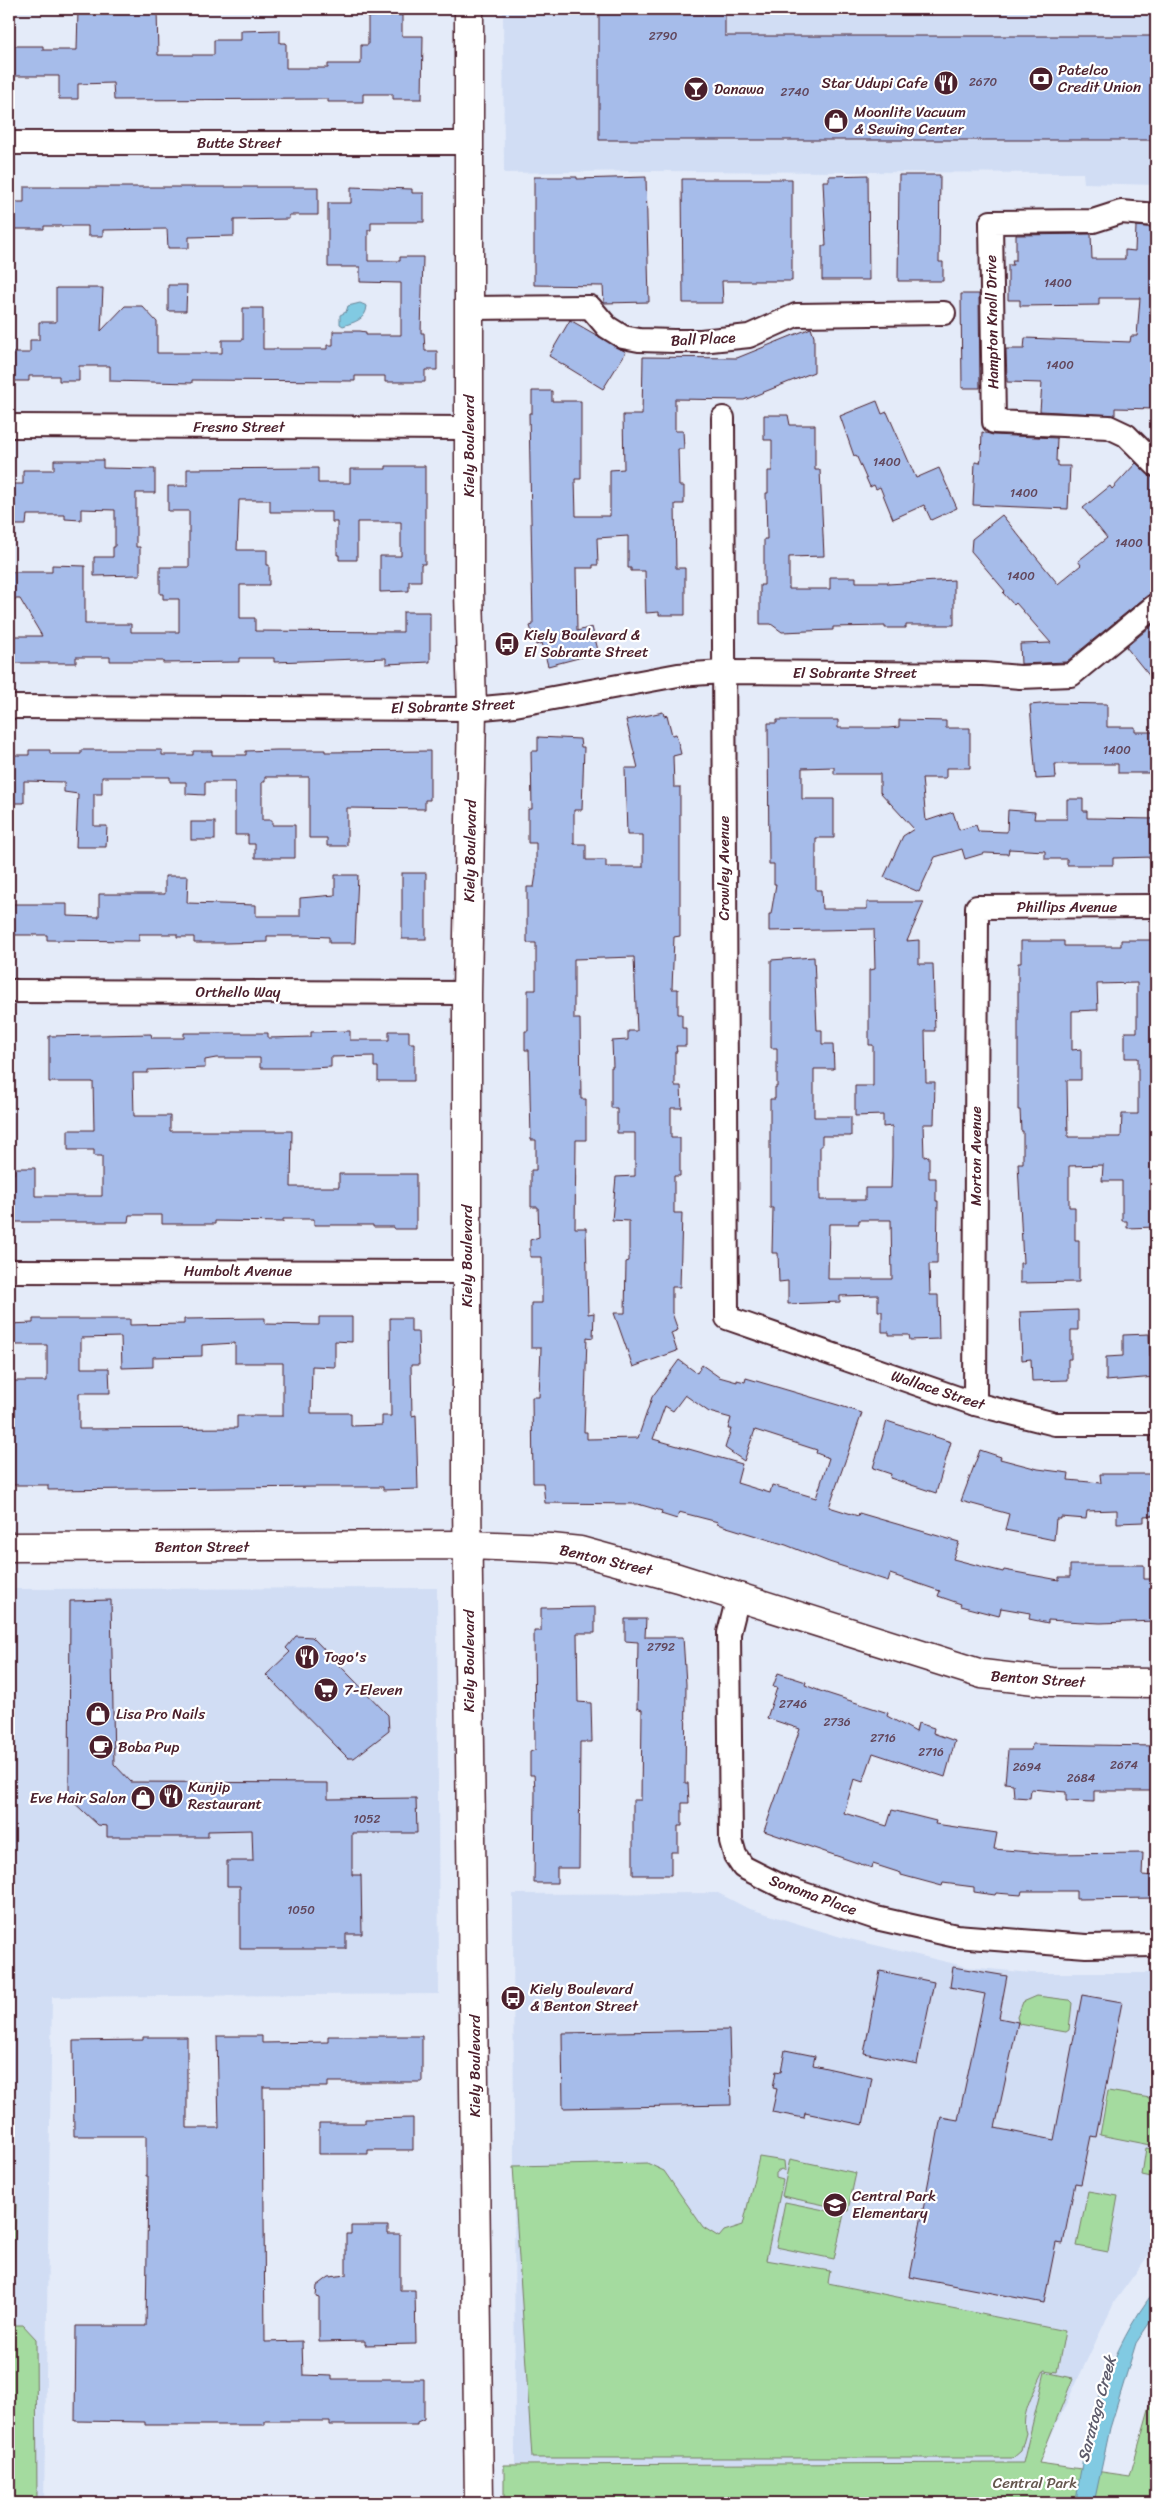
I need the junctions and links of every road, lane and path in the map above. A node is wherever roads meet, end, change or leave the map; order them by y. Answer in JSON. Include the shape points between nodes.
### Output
{"nodes":[{"id":1,"x":468,"y":9,"type":"edge"},
{"id":2,"x":9,"y":143,"type":"edge"},
{"id":3,"x":469,"y":143,"type":"junction"},
{"id":4,"x":1156,"y":215,"type":"edge"},
{"id":5,"x":470,"y":308,"type":"junction"},
{"id":6,"x":944,"y":313,"type":"dead end"},
{"id":7,"x":723,"y":418,"type":"dead end"},
{"id":8,"x":9,"y":426,"type":"edge"},
{"id":9,"x":469,"y":428,"type":"junction"},
{"id":10,"x":1156,"y":465,"type":"edge"},
{"id":11,"x":1156,"y":605,"type":"edge"},
{"id":12,"x":723,"y":672,"type":"junction"},
{"id":13,"x":9,"y":707,"type":"edge"},
{"id":14,"x":472,"y":708,"type":"junction"},
{"id":15,"x":1156,"y":906,"type":"edge"},
{"id":16,"x":977,"y":907,"type":"joint"},
{"id":17,"x":9,"y":990,"type":"edge"},
{"id":18,"x":467,"y":993,"type":"junction"},
{"id":19,"x":9,"y":1271,"type":"edge"},
{"id":20,"x":468,"y":1272,"type":"junction"},
{"id":21,"x":727,"y":1318,"type":"joint"},
{"id":22,"x":976,"y":1404,"type":"junction"},
{"id":23,"x":1156,"y":1424,"type":"edge"},
{"id":24,"x":468,"y":1545,"type":"junction"},
{"id":25,"x":9,"y":1547,"type":"edge"},
{"id":26,"x":738,"y":1597,"type":"junction"},
{"id":27,"x":1156,"y":1683,"type":"edge"},
{"id":28,"x":1156,"y":1944,"type":"edge"},
{"id":29,"x":479,"y":2503,"type":"edge"}],
"edges":[{"from":1,"to":3,"type":"main road","name":"Kiely Boulevard"},
{"from":2,"to":3,"type":"street","name":"Butte Street"},
{"from":3,"to":5,"type":"main road","name":"Kiely Boulevard"},
{"from":4,"to":10,"type":"street","name":"Hampton Knoll Drive","via":[[1121,212],[1092,221],[991,222],[994,422],[1109,427],[1126,435]]},
{"from":5,"to":6,"type":"street","name":"Ball Place","via":[[590,307],[607,327],[623,337],[674,341],[749,336],[796,315]]},
{"from":5,"to":9,"type":"main road","name":"Kiely Boulevard"},
{"from":7,"to":12,"type":"street","name":"Crowley Avenue"},
{"from":8,"to":9,"type":"street","name":"Fresno Street"},
{"from":9,"to":14,"type":"main road","name":"Kiely Boulevard"},
{"from":11,"to":12,"type":"street","name":"El Sobrante Street","via":[[1071,675]]},
{"from":12,"to":14,"type":"street","name":"El Sobrante Street","via":[[678,675],[515,705]]},
{"from":12,"to":21,"type":"street","name":"Crowley Avenue"},
{"from":13,"to":14,"type":"street","name":"El Sobrante Street"},
{"from":14,"to":18,"type":"main road","name":"Kiely Boulevard"},
{"from":15,"to":16,"type":"street","name":"Phillips Avenue"},
{"from":16,"to":22,"type":"street","name":"Morton Avenue"},
{"from":17,"to":18,"type":"street","name":"Orthello Way"},
{"from":18,"to":20,"type":"main road","name":"Kiely Boulevard"},
{"from":19,"to":20,"type":"street","name":"Humbolt Avenue"},
{"from":20,"to":24,"type":"main road","name":"Kiely Boulevard"},
{"from":21,"to":22,"type":"street","name":"Wallace Street"},
{"from":22,"to":23,"type":"street","name":"Wallace Street","via":[[1055,1424]]},
{"from":24,"to":25,"type":"main road","name":"Benton Street"},
{"from":24,"to":26,"type":"main road","name":"Benton Street","via":[[580,1551]]},
{"from":24,"to":29,"type":"main road","name":"Kiely Boulevard"},
{"from":26,"to":27,"type":"main road","name":"Benton Street","via":[[982,1674],[1052,1682]]},
{"from":26,"to":28,"type":"street","name":"Sonoma Place","via":[[729,1633],[731,1841],[743,1867],[784,1887],[876,1918],[956,1936],[1086,1946]]}]}
